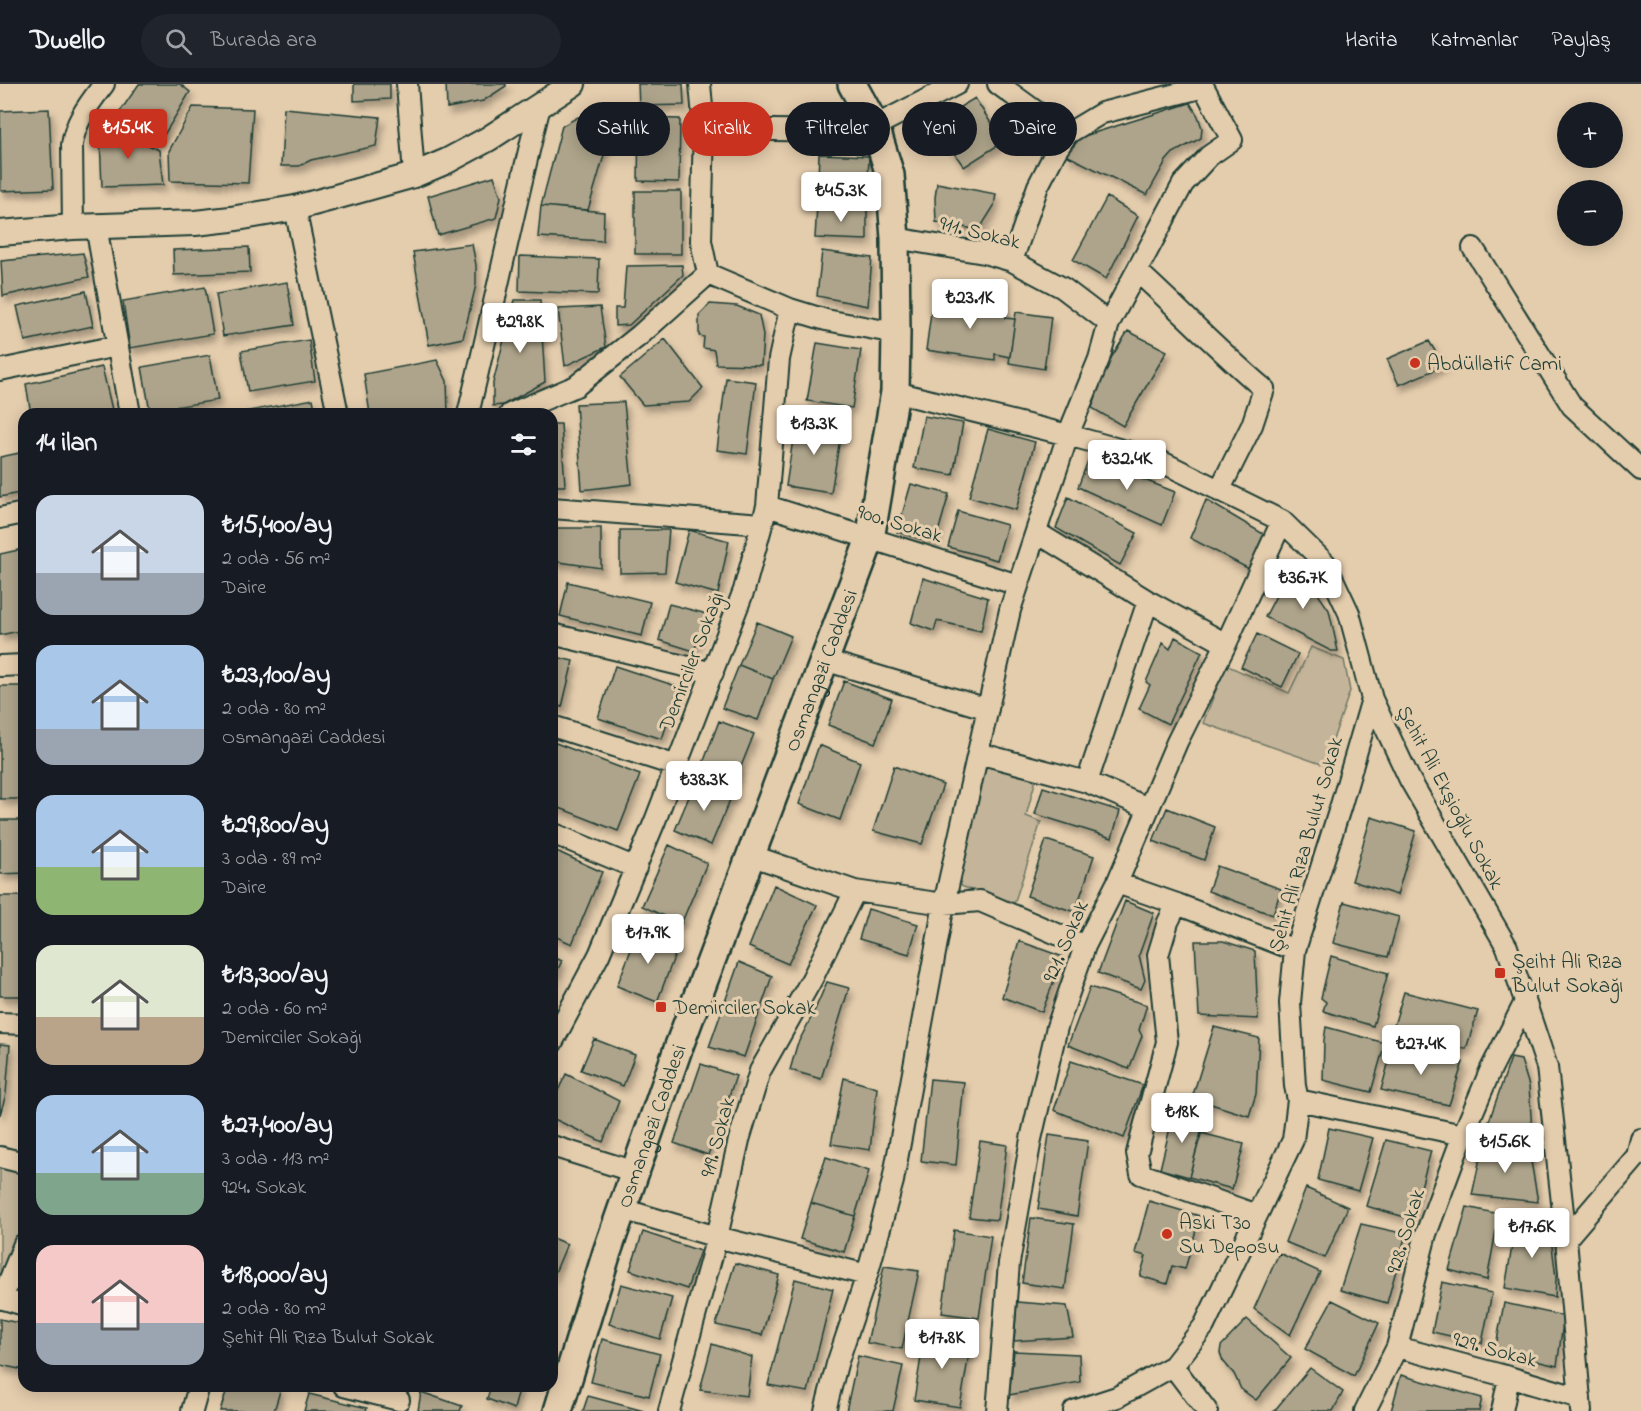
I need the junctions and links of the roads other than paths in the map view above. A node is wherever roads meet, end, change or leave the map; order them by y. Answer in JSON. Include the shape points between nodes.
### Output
{"nodes":[{"id":1,"x":104,"y":84,"type":"edge"},
{"id":2,"x":407,"y":84,"type":"edge"},
{"id":3,"x":573,"y":84,"type":"edge"},
{"id":4,"x":700,"y":84,"type":"edge"},
{"id":5,"x":852,"y":84,"type":"edge"},
{"id":6,"x":957,"y":84,"type":"edge"},
{"id":7,"x":998,"y":84,"type":"edge"},
{"id":8,"x":1203,"y":85,"type":"edge"},
{"id":9,"x":702,"y":102,"type":"edge"},
{"id":10,"x":862,"y":102,"type":"edge"},
{"id":11,"x":1023,"y":102,"type":"edge"},
{"id":12,"x":540,"y":106,"type":"junction"},
{"id":13,"x":890,"y":118,"type":"edge"},
{"id":14,"x":1077,"y":128,"type":"edge"},
{"id":15,"x":703,"y":156,"type":"edge"},
{"id":16,"x":884,"y":156,"type":"edge"},
{"id":17,"x":1053,"y":156,"type":"edge"},
{"id":18,"x":414,"y":175,"type":"junction"},
{"id":19,"x":295,"y":208,"type":"junction"},
{"id":20,"x":84,"y":226,"type":"junction"},
{"id":21,"x":0,"y":233,"type":"edge"},
{"id":22,"x":895,"y":238,"type":"junction"},
{"id":23,"x":1473,"y":248,"type":"dead end"},
{"id":24,"x":1012,"y":261,"type":"junction"},
{"id":25,"x":1137,"y":271,"type":"junction"},
{"id":26,"x":708,"y":274,"type":"junction"},
{"id":27,"x":790,"y":309,"type":"junction"},
{"id":28,"x":1109,"y":323,"type":"junction"},
{"id":29,"x":896,"y":333,"type":"junction"},
{"id":30,"x":117,"y":346,"type":"junction"},
{"id":31,"x":0,"y":370,"type":"edge"},
{"id":32,"x":895,"y":392,"type":"junction"},
{"id":33,"x":129,"y":408,"type":"edge"},
{"id":34,"x":337,"y":408,"type":"edge"},
{"id":35,"x":469,"y":408,"type":"edge"},
{"id":36,"x":524,"y":408,"type":"edge"},
{"id":37,"x":1068,"y":435,"type":"junction"},
{"id":38,"x":1641,"y":470,"type":"edge"},
{"id":39,"x":1219,"y":491,"type":"junction"},
{"id":40,"x":558,"y":508,"type":"edge"},
{"id":41,"x":18,"y":514,"type":"edge"},
{"id":42,"x":765,"y":515,"type":"junction"},
{"id":43,"x":0,"y":518,"type":"edge"},
{"id":44,"x":1282,"y":521,"type":"junction"},
{"id":45,"x":1036,"y":532,"type":"junction"},
{"id":46,"x":870,"y":539,"type":"junction"},
{"id":47,"x":1018,"y":585,"type":"junction"},
{"id":48,"x":1148,"y":601,"type":"junction"},
{"id":49,"x":558,"y":635,"type":"edge"},
{"id":50,"x":1226,"y":644,"type":"junction"},
{"id":51,"x":824,"y":660,"type":"junction"},
{"id":52,"x":18,"y":665,"type":"edge"},
{"id":53,"x":0,"y":666,"type":"edge"},
{"id":54,"x":713,"y":673,"type":"junction"},
{"id":55,"x":1372,"y":699,"type":"junction"},
{"id":56,"x":988,"y":709,"type":"junction"},
{"id":57,"x":558,"y":728,"type":"edge"},
{"id":58,"x":978,"y":753,"type":"junction"},
{"id":59,"x":677,"y":766,"type":"junction"},
{"id":60,"x":1088,"y":782,"type":"junction"},
{"id":61,"x":1148,"y":808,"type":"junction"},
{"id":62,"x":558,"y":836,"type":"edge"},
{"id":63,"x":750,"y":855,"type":"junction"},
{"id":64,"x":636,"y":868,"type":"junction"},
{"id":65,"x":1117,"y":883,"type":"junction"},
{"id":66,"x":855,"y":891,"type":"junction"},
{"id":67,"x":944,"y":904,"type":"junction"},
{"id":68,"x":1178,"y":904,"type":"junction"},
{"id":69,"x":1085,"y":946,"type":"junction"},
{"id":70,"x":1295,"y":950,"type":"junction"},
{"id":71,"x":1525,"y":1002,"type":"junction"},
{"id":72,"x":0,"y":1023,"type":"edge"},
{"id":73,"x":18,"y":1024,"type":"edge"},
{"id":74,"x":558,"y":1028,"type":"edge"},
{"id":75,"x":1298,"y":1100,"type":"junction"},
{"id":76,"x":1463,"y":1135,"type":"junction"},
{"id":77,"x":1641,"y":1139,"type":"edge"},
{"id":78,"x":558,"y":1148,"type":"edge"},
{"id":79,"x":0,"y":1157,"type":"edge"},
{"id":80,"x":18,"y":1162,"type":"edge"},
{"id":81,"x":635,"y":1172,"type":"junction"},
{"id":82,"x":622,"y":1209,"type":"junction"},
{"id":83,"x":1257,"y":1215,"type":"junction"},
{"id":84,"x":717,"y":1237,"type":"junction"},
{"id":85,"x":1566,"y":1239,"type":"junction"},
{"id":86,"x":18,"y":1258,"type":"edge"},
{"id":87,"x":867,"y":1275,"type":"junction"},
{"id":88,"x":1,"y":1298,"type":"edge"},
{"id":89,"x":18,"y":1303,"type":"edge"},
{"id":90,"x":1397,"y":1347,"type":"junction"},
{"id":91,"x":1173,"y":1366,"type":"junction"},
{"id":92,"x":1509,"y":1377,"type":"junction"},
{"id":93,"x":197,"y":1392,"type":"edge"},
{"id":94,"x":370,"y":1392,"type":"edge"},
{"id":95,"x":400,"y":1399,"type":"edge"},
{"id":96,"x":1580,"y":1405,"type":"edge"},
{"id":97,"x":192,"y":1411,"type":"edge"},
{"id":98,"x":558,"y":1411,"type":"edge"},
{"id":99,"x":669,"y":1411,"type":"edge"},
{"id":100,"x":825,"y":1411,"type":"edge"},
{"id":101,"x":997,"y":1411,"type":"edge"},
{"id":102,"x":1074,"y":1411,"type":"edge"},
{"id":103,"x":1207,"y":1411,"type":"edge"},
{"id":104,"x":1365,"y":1411,"type":"edge"},
{"id":105,"x":1502,"y":1411,"type":"edge"}],
"edges":[{"from":1,"to":20,"type":"street","via":[[73,134]]},
{"from":2,"to":18,"type":"street"},
{"from":3,"to":12,"type":"street"},
{"from":4,"to":9,"type":"street"},
{"from":5,"to":10,"type":"main road","name":"Osmangazi Caddesi"},
{"from":6,"to":13,"type":"street"},
{"from":7,"to":11,"type":"street"},
{"from":8,"to":14,"type":"street","via":[[1102,112]]},
{"from":8,"to":25,"type":"street","via":[[1232,140],[1209,156],[1183,184]]},
{"from":12,"to":18,"type":"street","via":[[488,139]]},
{"from":12,"to":35,"type":"street"},
{"from":15,"to":26,"type":"street","via":[[701,241]]},
{"from":16,"to":22,"type":"main road","name":"Osmangazi Caddesi","via":[[890,175]]},
{"from":17,"to":24,"type":"street","via":[[1038,186]]},
{"from":18,"to":19,"type":"street"},
{"from":19,"to":20,"type":"street","via":[[204,222]]},
{"from":19,"to":34,"type":"street"},
{"from":20,"to":21,"type":"street"},
{"from":20,"to":30,"type":"street"},
{"from":22,"to":24,"type":"street","name":"911. Sokak"},
{"from":22,"to":29,"type":"main road","name":"Osmangazi Caddesi"},
{"from":23,"to":38,"type":"street","via":[[1572,406]]},
{"from":24,"to":28,"type":"street","name":"911. Sokak","via":[[1064,288]]},
{"from":25,"to":28,"type":"street"},
{"from":25,"to":39,"type":"street","via":[[1264,389],[1252,425]]},
{"from":26,"to":27,"type":"street"},
{"from":26,"to":36,"type":"street","via":[[576,386]]},
{"from":27,"to":29,"type":"street"},
{"from":27,"to":42,"type":"street","name":"Demirciler Sokağı","via":[[779,359]]},
{"from":28,"to":37,"type":"street"},
{"from":29,"to":32,"type":"main road","name":"Osmangazi Caddesi"},
{"from":30,"to":31,"type":"street"},
{"from":30,"to":33,"type":"street"},
{"from":32,"to":37,"type":"street","name":"Şehit Ali Ekşioğlu Sokak"},
{"from":32,"to":46,"type":"main road","name":"Osmangazi Caddesi"},
{"from":37,"to":39,"type":"street","name":"Şehit Ali Ekşioğlu Sokak","via":[[1158,460]]},
{"from":37,"to":45,"type":"street"},
{"from":39,"to":44,"type":"street","name":"Şehit Ali Ekşioğlu Sokak"},
{"from":40,"to":42,"type":"street","name":"900. Sokak"},
{"from":41,"to":43,"type":"street"},
{"from":42,"to":46,"type":"street","name":"900. Sokak"},
{"from":42,"to":54,"type":"street","name":"Demirciler Sokağı","via":[[744,590]]},
{"from":44,"to":50,"type":"street","name":"921. Sokak"},
{"from":44,"to":55,"type":"street","name":"Şehit Ali Ekşioğlu Sokak","via":[[1326,564],[1349,613]]},
{"from":45,"to":47,"type":"street"},
{"from":45,"to":48,"type":"street"},
{"from":46,"to":47,"type":"street","name":"900. Sokak"},
{"from":46,"to":51,"type":"main road","name":"Osmangazi Caddesi"},
{"from":47,"to":56,"type":"street"},
{"from":48,"to":50,"type":"street"},
{"from":48,"to":60,"type":"street"},
{"from":49,"to":54,"type":"street"},
{"from":50,"to":61,"type":"street","name":"921. Sokak"},
{"from":51,"to":56,"type":"street"},
{"from":51,"to":63,"type":"main road","name":"Osmangazi Caddesi"},
{"from":52,"to":53,"type":"street"},
{"from":54,"to":59,"type":"street","name":"Demirciler Sokağı"},
{"from":55,"to":70,"type":"street","name":"Şehit Ali Rıza Bulut Sokak"},
{"from":55,"to":71,"type":"street","name":"Şehit Ali Ekşioğlu Sokak","via":[[1410,780],[1507,948]]},
{"from":56,"to":58,"type":"street"},
{"from":57,"to":59,"type":"street"},
{"from":58,"to":60,"type":"street"},
{"from":58,"to":67,"type":"street"},
{"from":59,"to":64,"type":"street","name":"Demirciler Sokağı"},
{"from":60,"to":61,"type":"street"},
{"from":61,"to":65,"type":"street","name":"921. Sokak"},
{"from":62,"to":64,"type":"street"},
{"from":63,"to":66,"type":"street"},
{"from":63,"to":81,"type":"main road","name":"Osmangazi Caddesi"},
{"from":64,"to":74,"type":"street","name":"Demirciler Sokağı","via":[[599,955]]},
{"from":65,"to":68,"type":"street"},
{"from":65,"to":69,"type":"street","name":"921. Sokak"},
{"from":66,"to":67,"type":"street"},
{"from":66,"to":84,"type":"street","name":"919. Sokak","via":[[812,979],[760,1071],[739,1140]]},
{"from":67,"to":69,"type":"street","via":[[980,901]]},
{"from":67,"to":87,"type":"street","via":[[893,1181]]},
{"from":68,"to":70,"type":"street"},
{"from":68,"to":83,"type":"street","via":[[1158,955],[1167,1042],[1137,1153],[1141,1174]]},
{"from":69,"to":101,"type":"street","name":"921. Sokak","via":[[1057,1027],[1031,1139],[1009,1263]]},
{"from":70,"to":75,"type":"street","name":"Şehit Ali Rıza Bulut Sokak","via":[[1290,1003]]},
{"from":71,"to":76,"type":"street","name":"928. Sokak"},
{"from":71,"to":85,"type":"street","name":"Şehit Ali Ekşioğlu Sokak","via":[[1547,1067]]},
{"from":72,"to":73,"type":"street"},
{"from":75,"to":76,"type":"street"},
{"from":75,"to":83,"type":"street","name":"Şehit Ali Rıza Bulut Sokak","via":[[1293,1140]]},
{"from":76,"to":90,"type":"street","name":"928. Sokak","via":[[1426,1233]]},
{"from":77,"to":85,"type":"street","via":[[1637,1156]]},
{"from":78,"to":81,"type":"street"},
{"from":79,"to":80,"type":"street"},
{"from":81,"to":82,"type":"main road","name":"Osmangazi Caddesi"},
{"from":82,"to":84,"type":"street"},
{"from":82,"to":98,"type":"main road","name":"Osmangazi Caddesi"},
{"from":83,"to":91,"type":"street","name":"Şehit Ali Rıza Bulut Sokak","via":[[1204,1326]]},
{"from":84,"to":87,"type":"street"},
{"from":84,"to":99,"type":"street","name":"919. Sokak"},
{"from":85,"to":96,"type":"street","name":"Şehit Ali Ekşioğlu Sokak"},
{"from":86,"to":88,"type":"street"},
{"from":87,"to":100,"type":"street"},
{"from":88,"to":89,"type":"street"},
{"from":90,"to":92,"type":"street","name":"929. Sokak"},
{"from":90,"to":104,"type":"street","name":"928. Sokak"},
{"from":91,"to":102,"type":"street","name":"Şehit Ali Rıza Bulut Sokak","via":[[1117,1397]]},
{"from":91,"to":103,"type":"street"},
{"from":92,"to":96,"type":"street","name":"929. Sokak"},
{"from":92,"to":105,"type":"street"},
{"from":93,"to":97,"type":"street"},
{"from":94,"to":95,"type":"street"}]}
